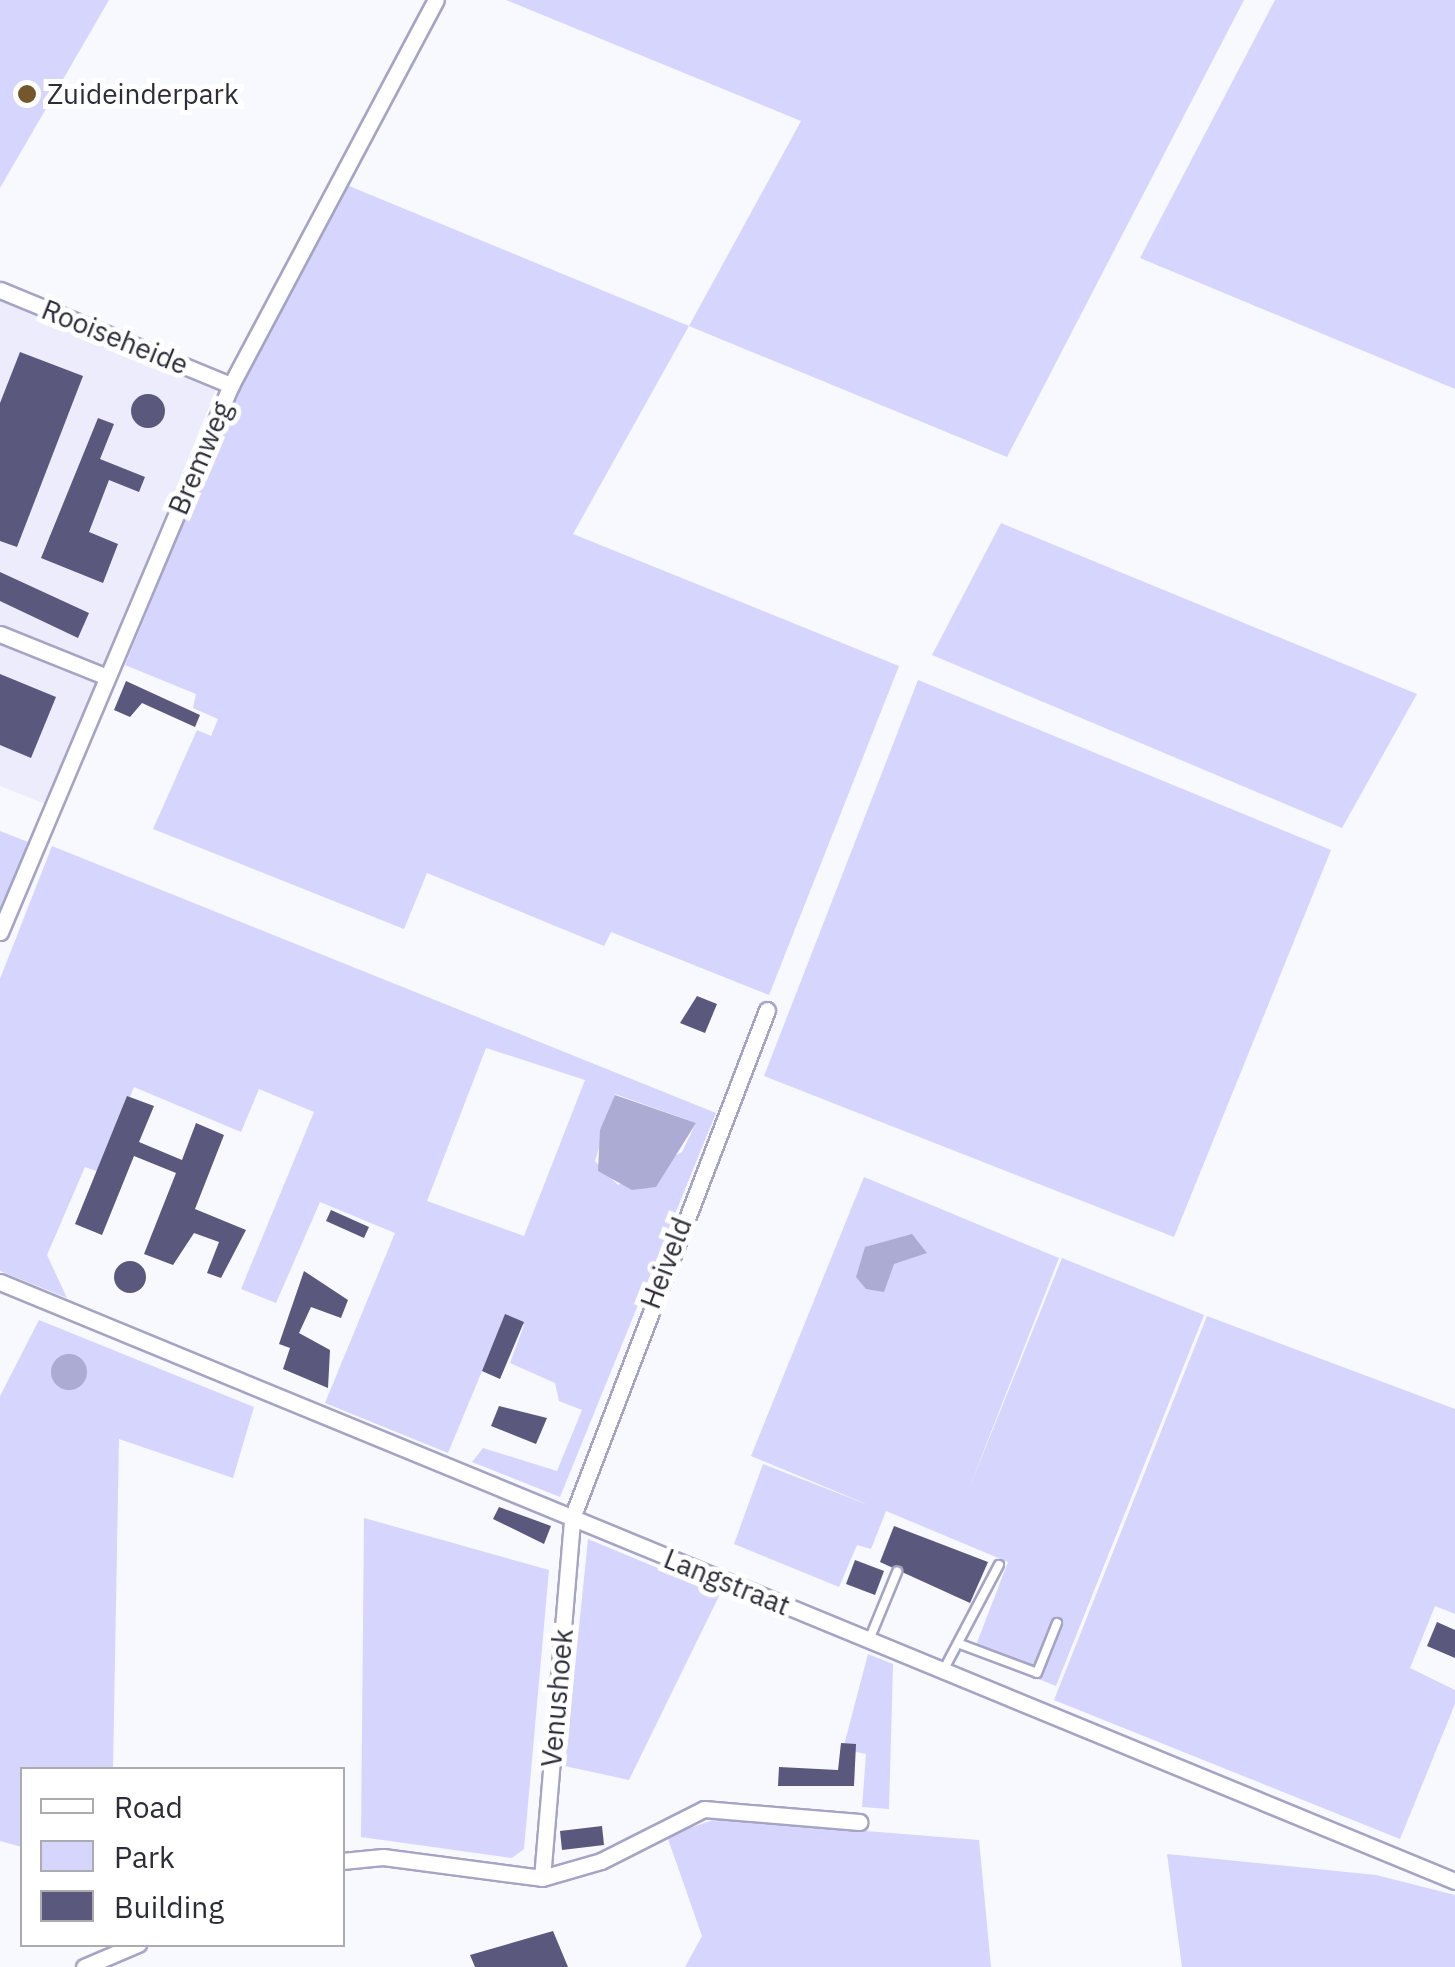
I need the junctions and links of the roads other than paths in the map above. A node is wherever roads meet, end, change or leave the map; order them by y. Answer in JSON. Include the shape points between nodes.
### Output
{"nodes":[{"id":1,"x":436,"y":0,"type":"edge"},
{"id":2,"x":0,"y":290,"type":"edge"},
{"id":3,"x":230,"y":385,"type":"junction"},
{"id":4,"x":0,"y":634,"type":"edge"},
{"id":5,"x":107,"y":677,"type":"junction"},
{"id":6,"x":0,"y":932,"type":"edge"},
{"id":7,"x":767,"y":1010,"type":"dead end"},
{"id":8,"x":0,"y":1282,"type":"edge"},
{"id":9,"x":572,"y":1518,"type":"junction"},
{"id":10,"x":1000,"y":1565,"type":"dead end"},
{"id":11,"x":897,"y":1572,"type":"dead end"},
{"id":12,"x":1057,"y":1623,"type":"dead end"},
{"id":13,"x":869,"y":1640,"type":"junction"},
{"id":14,"x":960,"y":1644,"type":"junction"},
{"id":15,"x":943,"y":1670,"type":"junction"},
{"id":16,"x":859,"y":1822,"type":"dead end"},
{"id":17,"x":345,"y":1860,"type":"edge"},
{"id":18,"x":542,"y":1878,"type":"junction"},
{"id":19,"x":1455,"y":1881,"type":"edge"},
{"id":20,"x":131,"y":1947,"type":"edge"},
{"id":21,"x":84,"y":1967,"type":"edge"}],
"edges":[{"from":1,"to":3,"type":"street","name":"Bremweg"},
{"from":2,"to":3,"type":"street","name":"Rooiseheide"},
{"from":3,"to":5,"type":"street","name":"Bremweg"},
{"from":4,"to":5,"type":"street"},
{"from":5,"to":6,"type":"street","name":"Bremweg"},
{"from":7,"to":9,"type":"street","name":"Heiveld"},
{"from":8,"to":9,"type":"street","name":"Langstraat"},
{"from":9,"to":13,"type":"street","name":"Langstraat"},
{"from":9,"to":18,"type":"street","name":"Venushoek"},
{"from":10,"to":14,"type":"lane"},
{"from":11,"to":13,"type":"lane"},
{"from":12,"to":14,"type":"lane","via":[[1037,1673]]},
{"from":13,"to":15,"type":"street","name":"Langstraat"},
{"from":14,"to":15,"type":"lane"},
{"from":15,"to":19,"type":"street","name":"Langstraat"},
{"from":16,"to":18,"type":"street","via":[[704,1809],[601,1862]]},
{"from":17,"to":18,"type":"street","via":[[383,1857]]},
{"from":20,"to":21,"type":"street"}]}
